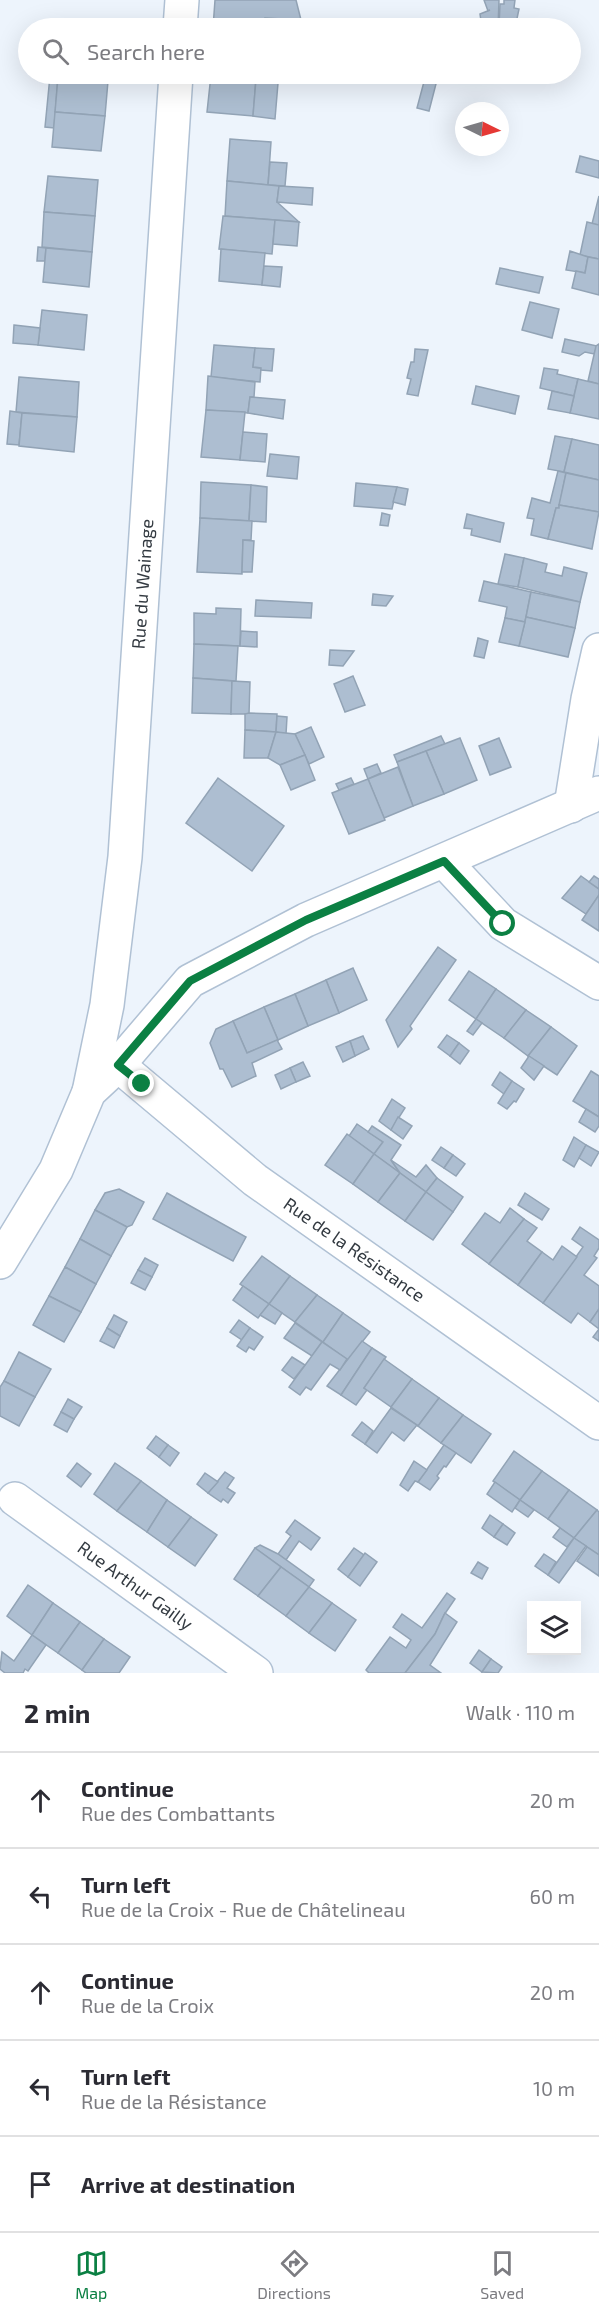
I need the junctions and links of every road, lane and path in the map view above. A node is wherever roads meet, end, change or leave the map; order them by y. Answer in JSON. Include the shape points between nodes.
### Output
{"nodes":[{"id":1,"x":182,"y":0,"type":"edge"},
{"id":2,"x":181,"y":18,"type":"edge"},
{"id":3,"x":175,"y":84,"type":"edge"},
{"id":4,"x":599,"y":650,"type":"edge"},
{"id":5,"x":585,"y":799,"type":"edge"},
{"id":6,"x":444,"y":861,"type":"junction"},
{"id":7,"x":599,"y":983,"type":"edge"},
{"id":8,"x":118,"y":1065,"type":"junction"},
{"id":9,"x":89,"y":1092,"type":"junction"},
{"id":10,"x":0,"y":1262,"type":"edge"},
{"id":11,"x":599,"y":1423,"type":"edge"},
{"id":12,"x":15,"y":1499,"type":"dead end"},
{"id":13,"x":256,"y":1673,"type":"edge"}],
"edges":[{"from":1,"to":2,"type":"street"},
{"from":3,"to":9,"type":"street","name":"Rue du Wainage","via":[[125,857],[107,1005]]},
{"from":4,"to":5,"type":"street","via":[[588,699]]},
{"from":5,"to":6,"type":"street"},
{"from":6,"to":7,"type":"street","via":[[503,924]]},
{"from":6,"to":8,"type":"street","via":[[306,920],[190,981]]},
{"from":8,"to":9,"type":"street"},
{"from":8,"to":11,"type":"street","name":"Rue de la Résistance","via":[[255,1180]]},
{"from":9,"to":10,"type":"street","via":[[56,1170]]},
{"from":12,"to":13,"type":"street","name":"Rue Arthur Gailly"}]}
